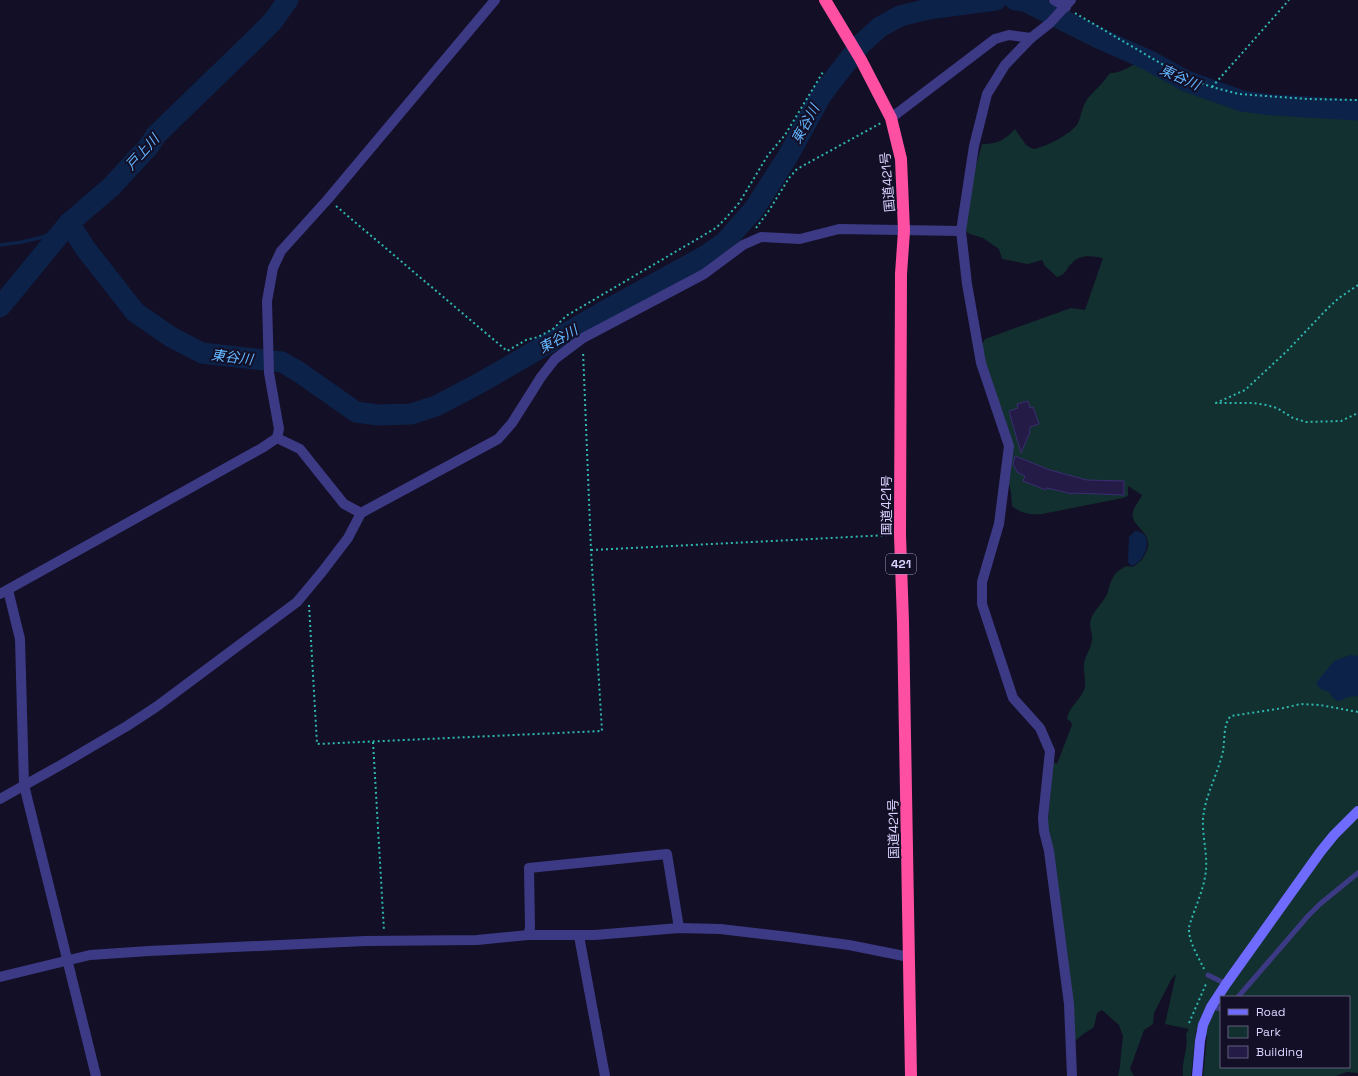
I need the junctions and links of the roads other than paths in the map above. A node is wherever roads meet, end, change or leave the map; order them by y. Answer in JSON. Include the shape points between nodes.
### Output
{"nodes":[{"id":1,"x":495,"y":0,"type":"edge"},
{"id":2,"x":825,"y":0,"type":"edge"},
{"id":3,"x":1054,"y":0,"type":"edge"},
{"id":4,"x":1066,"y":6,"type":"edge"},
{"id":5,"x":1031,"y":38,"type":"junction"},
{"id":6,"x":891,"y":118,"type":"junction"},
{"id":7,"x":904,"y":231,"type":"junction"},
{"id":8,"x":961,"y":231,"type":"junction"},
{"id":9,"x":277,"y":438,"type":"junction"},
{"id":10,"x":361,"y":512,"type":"junction"},
{"id":11,"x":4,"y":592,"type":"edge"},
{"id":12,"x":24,"y":785,"type":"junction"},
{"id":13,"x":0,"y":799,"type":"edge"},
{"id":14,"x":1358,"y":811,"type":"edge"},
{"id":15,"x":1358,"y":873,"type":"edge"},
{"id":16,"x":679,"y":928,"type":"junction"},
{"id":17,"x":528,"y":935,"type":"junction"},
{"id":18,"x":579,"y":936,"type":"junction"},
{"id":19,"x":909,"y":957,"type":"junction"},
{"id":20,"x":67,"y":961,"type":"junction"},
{"id":21,"x":1208,"y":975,"type":"road end"},
{"id":22,"x":0,"y":977,"type":"edge"},
{"id":23,"x":1226,"y":984,"type":"junction"},
{"id":24,"x":1221,"y":996,"type":"edge"},
{"id":25,"x":1239,"y":996,"type":"edge"},
{"id":26,"x":1220,"y":998,"type":"edge"},
{"id":27,"x":1216,"y":1008,"type":"edge"},
{"id":28,"x":96,"y":1076,"type":"edge"},
{"id":29,"x":605,"y":1076,"type":"edge"},
{"id":30,"x":911,"y":1076,"type":"edge"},
{"id":31,"x":1072,"y":1076,"type":"edge"},
{"id":32,"x":1197,"y":1076,"type":"edge"}],
"edges":[{"from":1,"to":9,"type":"street","via":[[282,251],[273,268],[267,301],[268,351],[269,373],[279,429]]},
{"from":2,"to":6,"type":"highway","name":"国道421号","number":"421","via":[[861,60]]},
{"from":3,"to":4,"type":"street"},
{"from":4,"to":5,"type":"street"},
{"from":5,"to":6,"type":"street","via":[[1010,35],[995,39]]},
{"from":5,"to":8,"type":"street","via":[[1005,65],[987,94],[974,146]]},
{"from":6,"to":7,"type":"highway","name":"国道421号","number":"421","via":[[901,159]]},
{"from":7,"to":8,"type":"street"},
{"from":7,"to":10,"type":"street","via":[[838,229],[800,239],[761,237],[743,245],[704,274],[583,338],[555,359],[512,423],[498,439]]},
{"from":7,"to":19,"type":"highway","name":"国道421号","number":"421","via":[[901,281],[900,534]]},
{"from":8,"to":31,"type":"street","via":[[966,284],[982,363],[1009,446],[999,524],[982,582],[982,604],[1013,698],[1040,728],[1050,751],[1043,818],[1069,1004]]},
{"from":9,"to":10,"type":"street","via":[[300,449],[344,504]]},
{"from":9,"to":11,"type":"street"},
{"from":10,"to":12,"type":"street","via":[[348,538],[297,602],[156,707]]},
{"from":11,"to":12,"type":"street","via":[[20,638]]},
{"from":12,"to":13,"type":"street"},
{"from":12,"to":20,"type":"street"},
{"from":14,"to":23,"type":"street","via":[[1321,851]]},
{"from":15,"to":25,"type":"lane","via":[[1308,916]]},
{"from":16,"to":17,"type":"street","via":[[667,854],[529,868]]},
{"from":16,"to":18,"type":"street"},
{"from":16,"to":19,"type":"street","via":[[720,929],[790,937]]},
{"from":17,"to":18,"type":"street"},
{"from":17,"to":20,"type":"street","via":[[477,940],[385,941],[149,951],[90,955]]},
{"from":18,"to":29,"type":"street"},
{"from":19,"to":30,"type":"highway","name":"国道421号","number":"421"},
{"from":20,"to":22,"type":"street"},
{"from":20,"to":28,"type":"street"},
{"from":21,"to":23,"type":"lane"},
{"from":23,"to":24,"type":"street"},
{"from":26,"to":27,"type":"street"},
{"from":27,"to":32,"type":"street","via":[[1204,1025]]}]}
